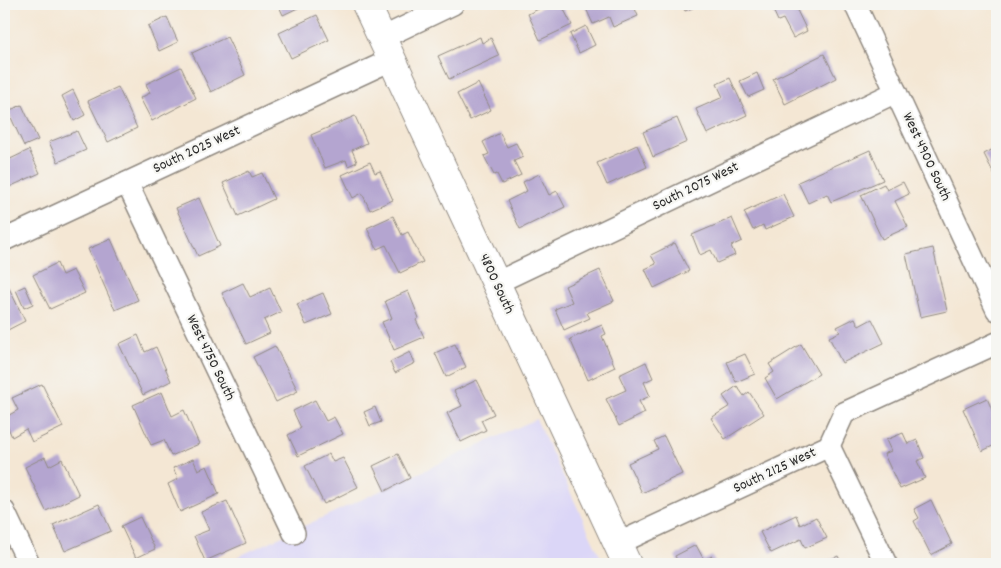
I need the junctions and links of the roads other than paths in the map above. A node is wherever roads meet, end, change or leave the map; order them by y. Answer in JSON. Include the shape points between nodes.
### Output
{"nodes":[{"id":1,"x":366,"y":4,"type":"edge"},
{"id":2,"x":453,"y":4,"type":"edge"},
{"id":3,"x":855,"y":4,"type":"edge"},
{"id":4,"x":386,"y":49,"type":"junction"},
{"id":5,"x":896,"y":92,"type":"junction"},
{"id":6,"x":127,"y":183,"type":"junction"},
{"id":7,"x":4,"y":240,"type":"edge"},
{"id":8,"x":496,"y":283,"type":"junction"},
{"id":9,"x":997,"y":310,"type":"edge"},
{"id":10,"x":997,"y":343,"type":"edge"},
{"id":11,"x":829,"y":446,"type":"junction"},
{"id":12,"x":4,"y":511,"type":"edge"},
{"id":13,"x":294,"y":533,"type":"dead end"},
{"id":14,"x":622,"y":554,"type":"edge"},
{"id":15,"x":29,"y":564,"type":"edge"},
{"id":16,"x":886,"y":564,"type":"edge"}],
"edges":[{"from":1,"to":4,"type":"main road","name":"4800 South"},
{"from":2,"to":4,"type":"street","name":"South 2025 West"},
{"from":3,"to":5,"type":"street","name":"West 4900 South"},
{"from":4,"to":6,"type":"street","name":"South 2025 West"},
{"from":4,"to":8,"type":"main road","name":"4800 South"},
{"from":5,"to":8,"type":"street","name":"South 2075 West"},
{"from":5,"to":9,"type":"street","name":"West 4900 South"},
{"from":6,"to":7,"type":"street","name":"South 2025 West"},
{"from":6,"to":13,"type":"street","name":"West 4750 South"},
{"from":8,"to":14,"type":"main road","name":"4800 South"},
{"from":10,"to":11,"type":"street","name":"South 2125 West","via":[[844,414]]},
{"from":11,"to":14,"type":"street","name":"South 2125 West"},
{"from":11,"to":16,"type":"street"},
{"from":12,"to":15,"type":"street"}]}
